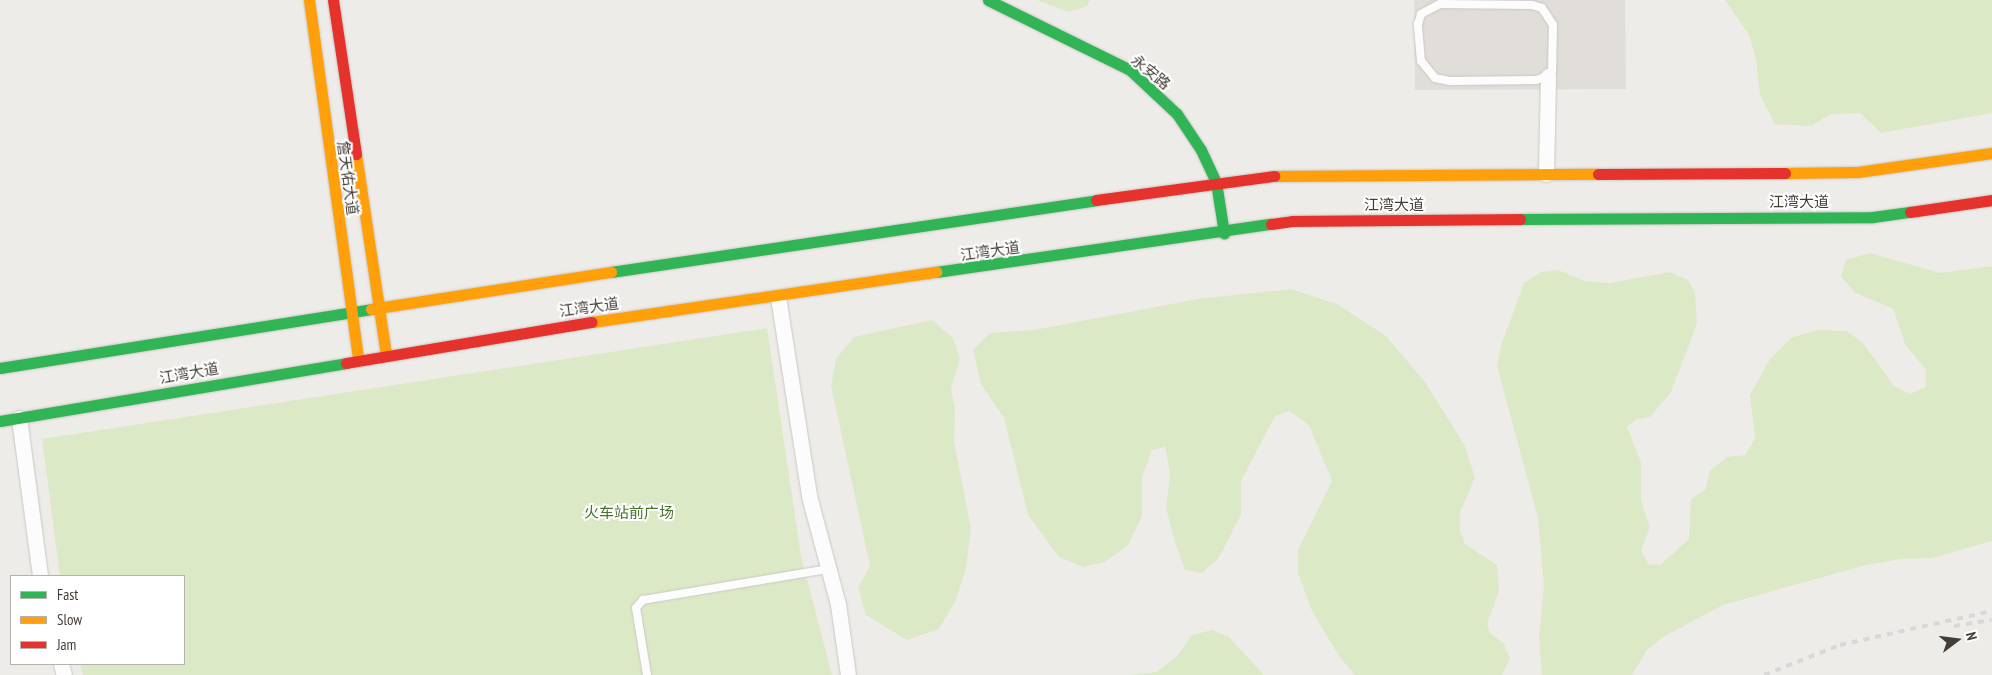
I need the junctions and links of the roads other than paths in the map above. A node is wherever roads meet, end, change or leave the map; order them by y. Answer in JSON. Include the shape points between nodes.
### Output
{"nodes":[{"id":1,"x":309,"y":0,"type":"edge"},
{"id":2,"x":333,"y":0,"type":"edge"},
{"id":3,"x":988,"y":0,"type":"edge"},
{"id":4,"x":1548,"y":76,"type":"junction"},
{"id":5,"x":1992,"y":153,"type":"edge"},
{"id":6,"x":1546,"y":174,"type":"junction"},
{"id":7,"x":1216,"y":182,"type":"junction"},
{"id":8,"x":1992,"y":200,"type":"edge"},
{"id":9,"x":1224,"y":233,"type":"junction"},
{"id":10,"x":778,"y":297,"type":"junction"},
{"id":11,"x":377,"y":307,"type":"junction"},
{"id":12,"x":351,"y":311,"type":"junction"},
{"id":13,"x":386,"y":354,"type":"junction"},
{"id":14,"x":358,"y":359,"type":"junction"},
{"id":15,"x":0,"y":368,"type":"edge"},
{"id":16,"x":18,"y":418,"type":"junction"},
{"id":17,"x":0,"y":421,"type":"edge"},
{"id":18,"x":829,"y":569,"type":"junction"},
{"id":19,"x":40,"y":575,"type":"edge"},
{"id":20,"x":647,"y":675,"type":"edge"},
{"id":21,"x":848,"y":675,"type":"edge"}],
"edges":[{"from":1,"to":12,"type":"main road","name":"詹天佑大道"},
{"from":2,"to":11,"type":"main road","name":"詹天佑大道"},
{"from":3,"to":7,"type":"main road","name":"永安路","via":[[1130,70],[1177,114],[1201,150]]},
{"from":4,"to":4,"type":"lane","via":[[1553,62],[1553,25],[1542,8],[1532,5],[1440,4],[1421,14],[1421,61],[1435,78],[1450,81],[1536,80]]},
{"from":4,"to":6,"type":"street"},
{"from":5,"to":6,"type":"main road","name":"江湾大道","via":[[1858,172]]},
{"from":6,"to":7,"type":"main road","name":"江湾大道","via":[[1277,176]]},
{"from":7,"to":9,"type":"main road","name":"永安路"},
{"from":7,"to":11,"type":"main road","name":"江湾大道"},
{"from":8,"to":9,"type":"main road","name":"江湾大道","via":[[1873,217],[1292,221]]},
{"from":9,"to":10,"type":"main road","name":"江湾大道"},
{"from":10,"to":13,"type":"main road","name":"江湾大道"},
{"from":10,"to":18,"type":"street","via":[[809,496]]},
{"from":11,"to":12,"type":"main road","name":"江湾大道"},
{"from":11,"to":13,"type":"main road","name":"詹天佑大道"},
{"from":12,"to":14,"type":"main road","name":"詹天佑大道"},
{"from":12,"to":15,"type":"main road","name":"江湾大道"},
{"from":13,"to":14,"type":"main road","name":"江湾大道"},
{"from":14,"to":16,"type":"main road","name":"江湾大道"},
{"from":16,"to":17,"type":"main road","name":"江湾大道"},
{"from":16,"to":19,"type":"street"},
{"from":18,"to":20,"type":"lane","via":[[643,600],[636,608]]},
{"from":18,"to":21,"type":"street","via":[[838,604]]}]}
